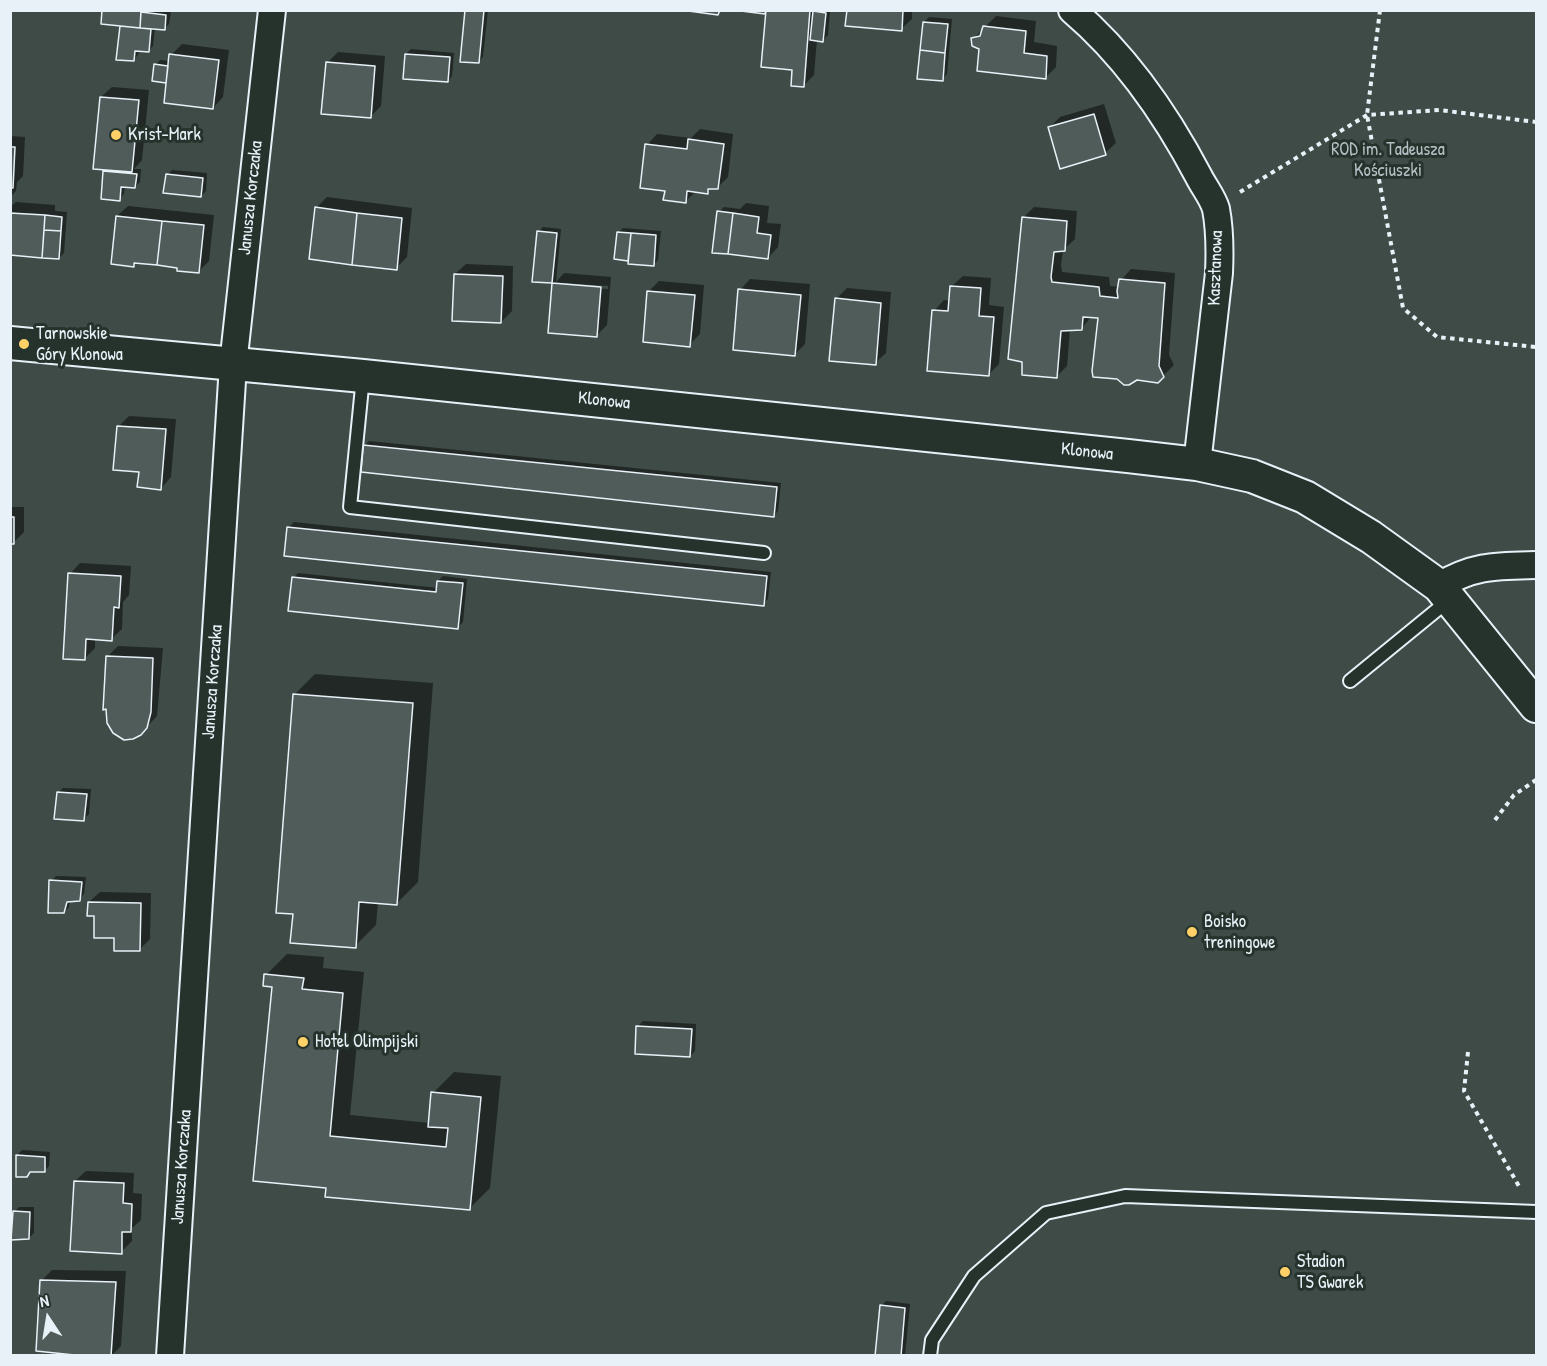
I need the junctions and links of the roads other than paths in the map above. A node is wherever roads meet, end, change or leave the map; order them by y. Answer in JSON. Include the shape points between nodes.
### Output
{"nodes":[{"id":1,"x":272,"y":10,"type":"edge"},
{"id":2,"x":1072,"y":10,"type":"edge"},
{"id":3,"x":10,"y":343,"type":"edge"},
{"id":4,"x":233,"y":365,"type":"junction"},
{"id":5,"x":363,"y":376,"type":"junction"},
{"id":6,"x":1197,"y":464,"type":"junction"},
{"id":7,"x":764,"y":553,"type":"dead end"},
{"id":8,"x":1536,"y":565,"type":"edge"},
{"id":9,"x":1444,"y":593,"type":"junction"},
{"id":10,"x":1350,"y":681,"type":"dead end"},
{"id":11,"x":1536,"y":706,"type":"edge"},
{"id":12,"x":1535,"y":1212,"type":"edge"},
{"id":13,"x":170,"y":1356,"type":"edge"},
{"id":14,"x":930,"y":1356,"type":"edge"}],
"edges":[{"from":1,"to":4,"type":"street","name":"Janusza Korczaka"},
{"from":2,"to":6,"type":"street","name":"Kasztanowa","via":[[1122,61],[1152,101],[1215,206],[1219,273]]},
{"from":3,"to":4,"type":"street","name":"Klonowa"},
{"from":4,"to":5,"type":"street","name":"Klonowa"},
{"from":4,"to":13,"type":"street","name":"Janusza Korczaka"},
{"from":5,"to":6,"type":"street","name":"Klonowa"},
{"from":5,"to":7,"type":"lane","via":[[350,507]]},
{"from":6,"to":9,"type":"street","name":"Klonowa","via":[[1251,476],[1305,497],[1371,537]]},
{"from":8,"to":9,"type":"street","via":[[1480,568],[1459,574]]},
{"from":9,"to":10,"type":"lane"},
{"from":9,"to":11,"type":"street","name":"Klonowa"},
{"from":12,"to":14,"type":"lane","via":[[1125,1196],[1046,1213],[974,1276],[933,1340]]}]}
